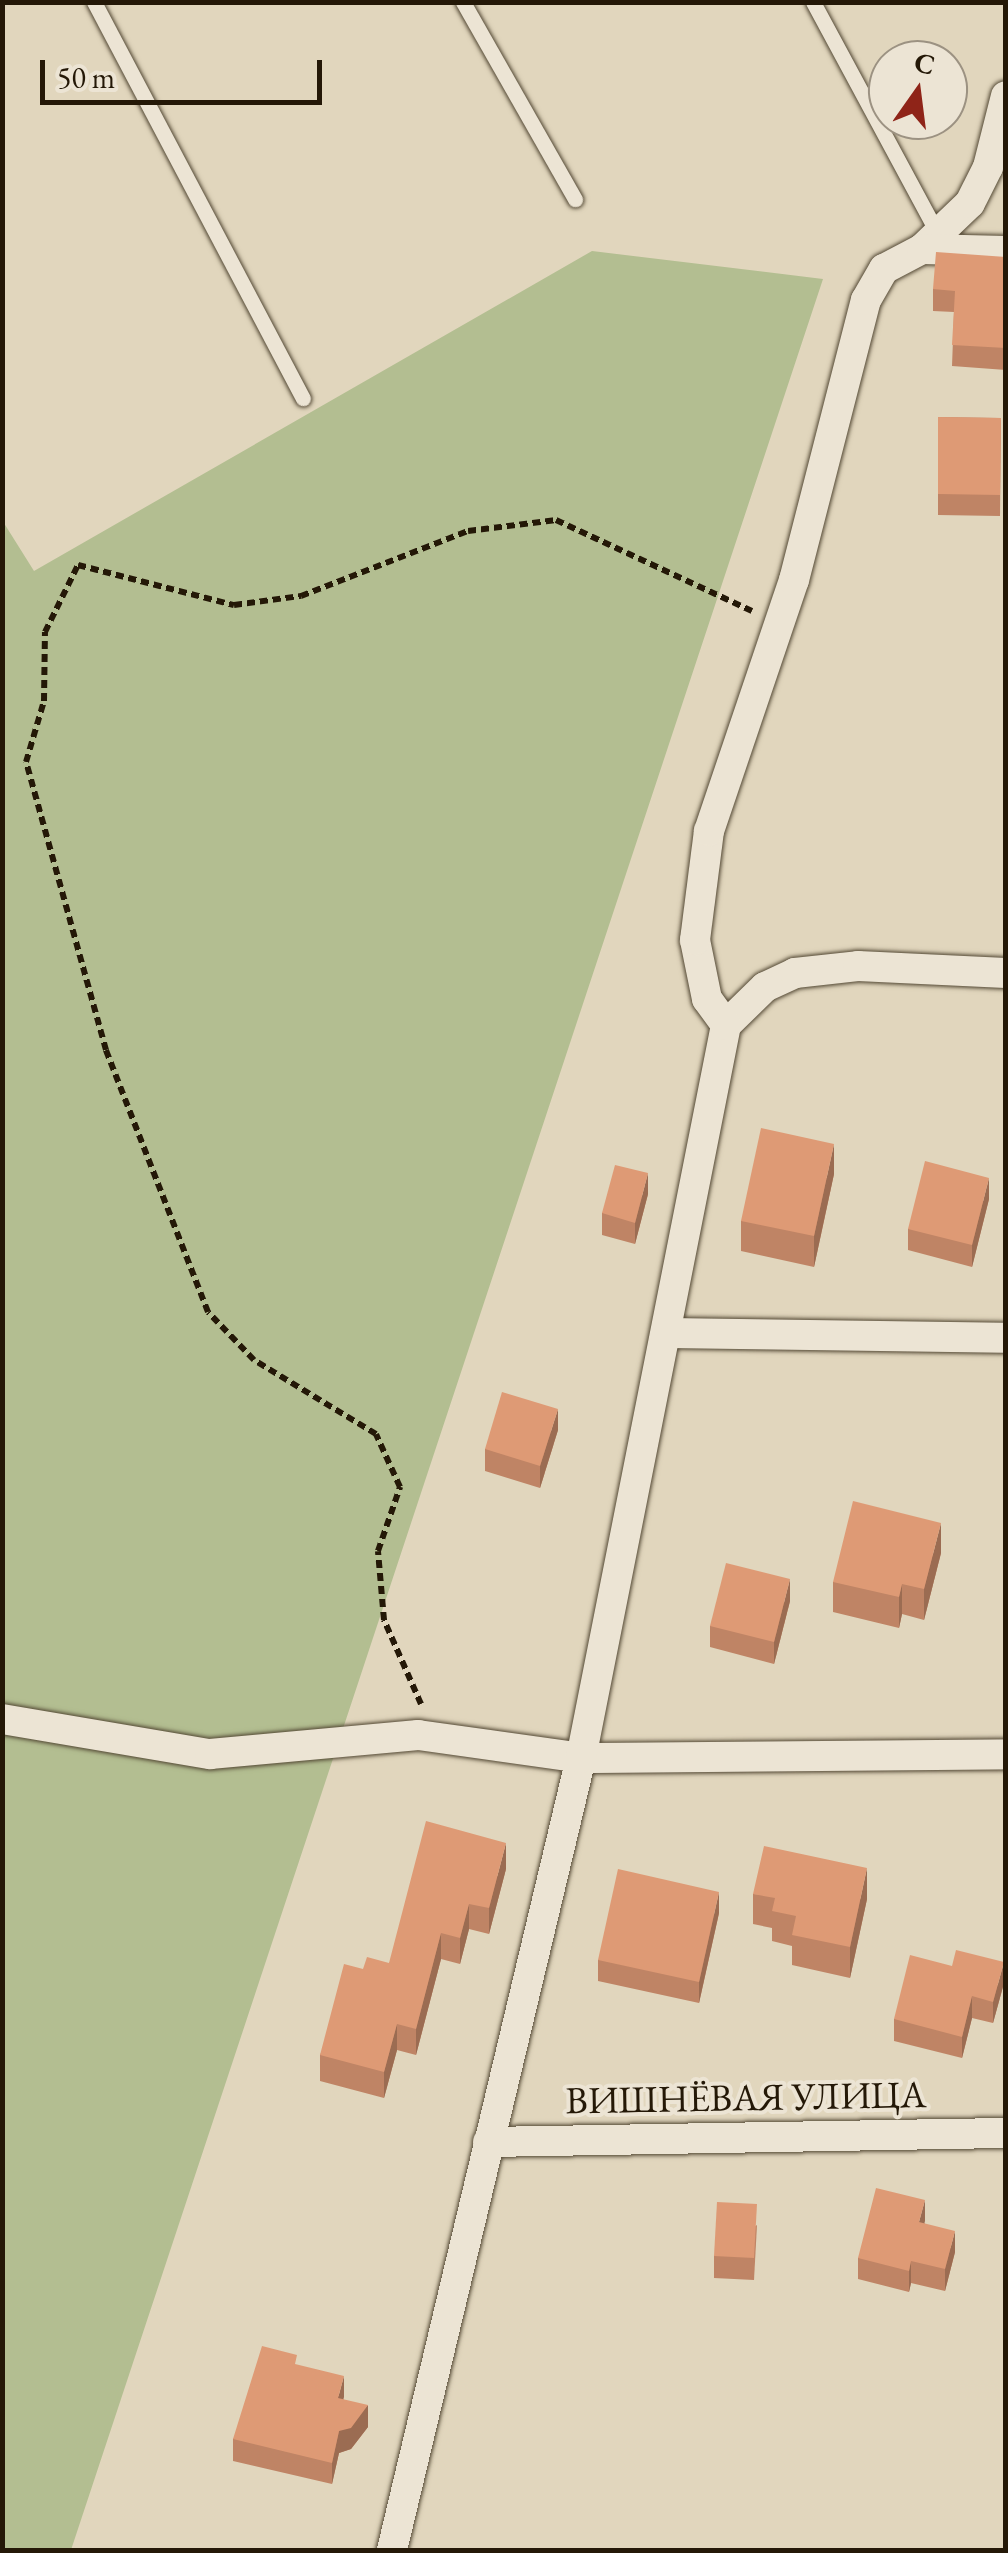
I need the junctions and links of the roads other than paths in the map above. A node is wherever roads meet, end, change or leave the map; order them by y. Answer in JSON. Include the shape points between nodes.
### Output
{"nodes":[{"id":1,"x":94,"y":2,"type":"edge"},
{"id":2,"x":463,"y":2,"type":"edge"},
{"id":3,"x":813,"y":2,"type":"edge"},
{"id":4,"x":1006,"y":96,"type":"edge"},
{"id":5,"x":575,"y":199,"type":"dead end"},
{"id":6,"x":932,"y":244,"type":"junction"},
{"id":7,"x":1006,"y":251,"type":"edge"},
{"id":8,"x":303,"y":398,"type":"dead end"},
{"id":9,"x":1006,"y":973,"type":"edge"},
{"id":10,"x":726,"y":1025,"type":"junction"},
{"id":11,"x":666,"y":1333,"type":"junction"},
{"id":12,"x":1006,"y":1338,"type":"edge"},
{"id":13,"x":2,"y":1719,"type":"edge"},
{"id":14,"x":1006,"y":1754,"type":"edge"},
{"id":15,"x":581,"y":1758,"type":"junction"},
{"id":16,"x":1006,"y":2132,"type":"edge"},
{"id":17,"x":488,"y":2142,"type":"junction"},
{"id":18,"x":392,"y":2550,"type":"edge"}],
"edges":[{"from":1,"to":8,"type":"lane"},
{"from":2,"to":5,"type":"lane"},
{"from":3,"to":6,"type":"lane"},
{"from":4,"to":6,"type":"street","via":[[988,167],[970,203]]},
{"from":6,"to":7,"type":"street"},
{"from":6,"to":10,"type":"street","via":[[884,269],[860,318],[844,401],[698,877],[698,954],[707,999]]},
{"from":9,"to":10,"type":"street","via":[[858,966],[795,973],[765,988]]},
{"from":10,"to":11,"type":"street"},
{"from":11,"to":12,"type":"street"},
{"from":11,"to":15,"type":"street"},
{"from":13,"to":15,"type":"street","via":[[210,1754],[418,1735]]},
{"from":14,"to":15,"type":"street"},
{"from":15,"to":17,"type":"street"},
{"from":16,"to":17,"type":"street","name":"ВИШНЁВАЯ УЛИЦА"},
{"from":17,"to":18,"type":"street"}]}
